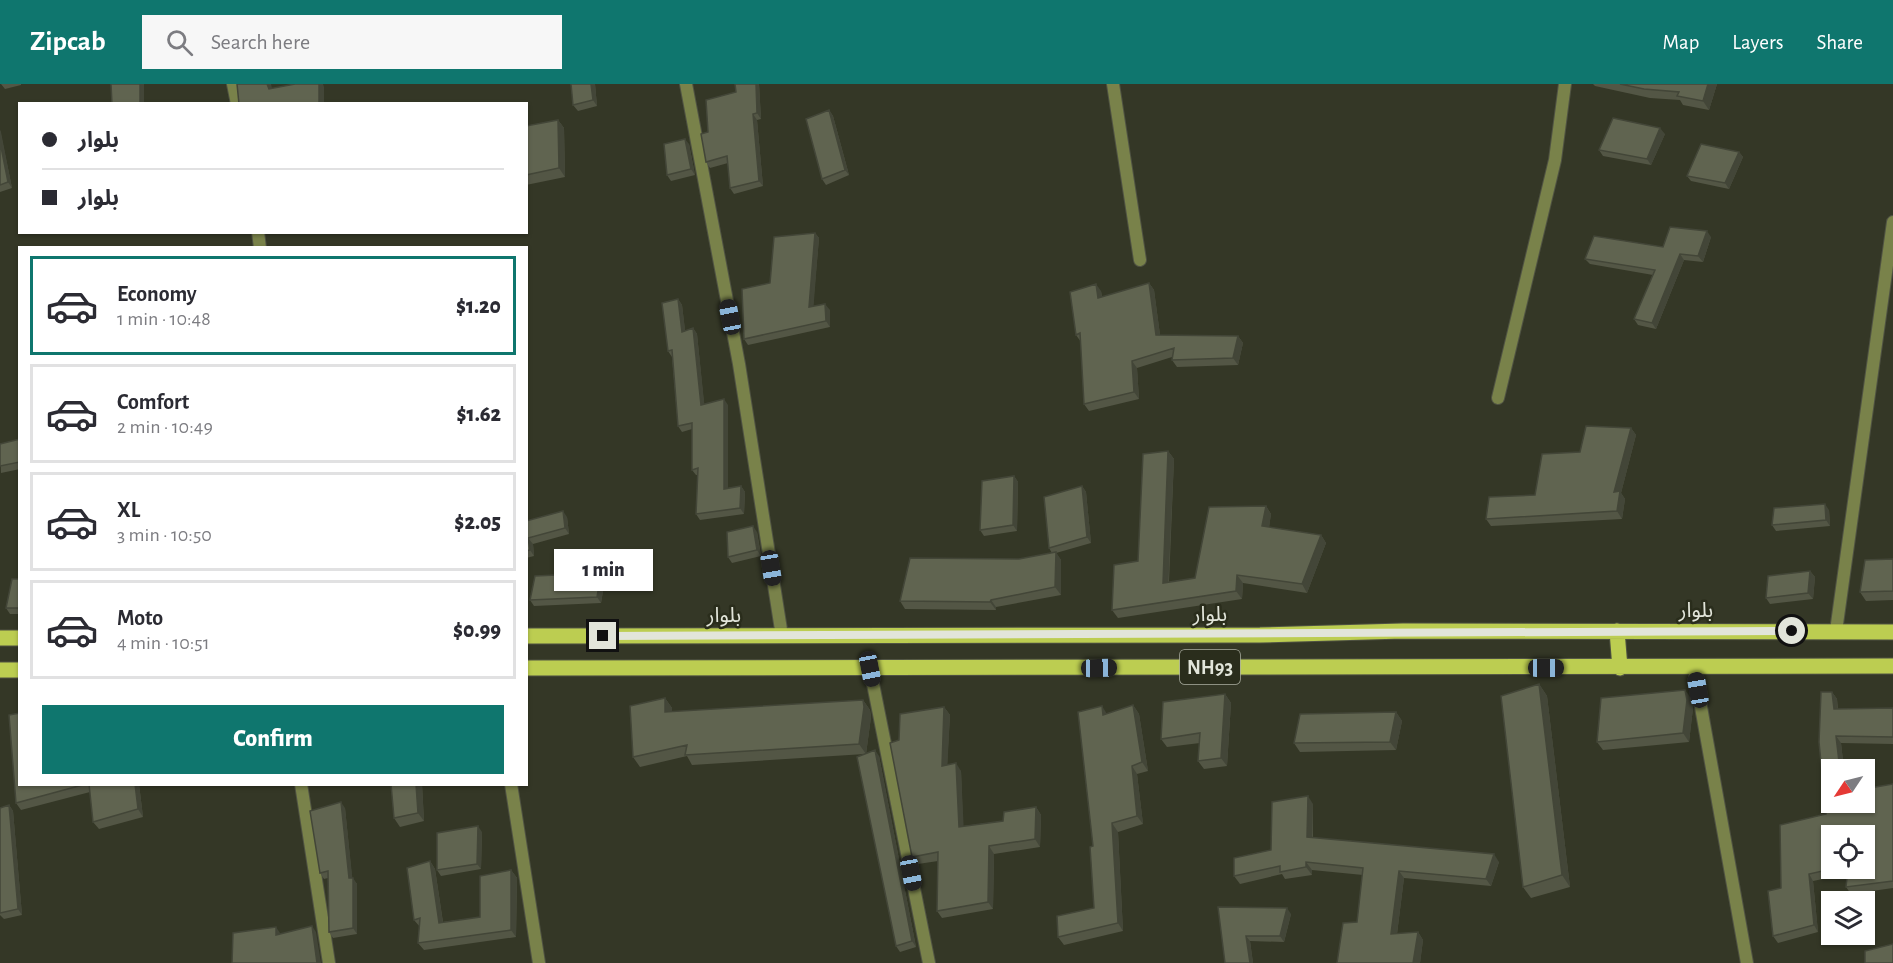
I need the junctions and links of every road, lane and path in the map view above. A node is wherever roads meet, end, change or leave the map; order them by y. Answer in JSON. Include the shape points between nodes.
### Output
{"nodes":[{"id":1,"x":232,"y":84,"type":"edge"},
{"id":2,"x":686,"y":84,"type":"edge"},
{"id":3,"x":1113,"y":84,"type":"edge"},
{"id":4,"x":1565,"y":84,"type":"edge"},
{"id":5,"x":236,"y":102,"type":"edge"},
{"id":6,"x":1893,"y":222,"type":"edge"},
{"id":7,"x":1140,"y":260,"type":"dead end"},
{"id":8,"x":1498,"y":398,"type":"dead end"},
{"id":9,"x":1836,"y":631,"type":"junction"},
{"id":10,"x":1617,"y":632,"type":"junction"},
{"id":11,"x":1893,"y":632,"type":"edge"},
{"id":12,"x":528,"y":636,"type":"edge"},
{"id":13,"x":782,"y":636,"type":"junction"},
{"id":14,"x":0,"y":638,"type":"edge"},
{"id":15,"x":18,"y":638,"type":"edge"},
{"id":16,"x":1893,"y":666,"type":"edge"},
{"id":17,"x":528,"y":668,"type":"edge"},
{"id":18,"x":1620,"y":668,"type":"junction"},
{"id":19,"x":1694,"y":668,"type":"junction"},
{"id":20,"x":870,"y":669,"type":"junction"},
{"id":21,"x":0,"y":670,"type":"edge"},
{"id":22,"x":18,"y":670,"type":"edge"},
{"id":23,"x":301,"y":786,"type":"edge"},
{"id":24,"x":511,"y":786,"type":"edge"},
{"id":25,"x":329,"y":963,"type":"edge"},
{"id":26,"x":539,"y":963,"type":"edge"},
{"id":27,"x":929,"y":963,"type":"edge"},
{"id":28,"x":1747,"y":963,"type":"edge"}],
"edges":[{"from":1,"to":5,"type":"street"},
{"from":2,"to":13,"type":"street","via":[[739,364]]},
{"from":3,"to":7,"type":"street"},
{"from":4,"to":8,"type":"street","via":[[1555,160]]},
{"from":6,"to":9,"type":"street"},
{"from":9,"to":10,"type":"main road","name":"بلوار","number":"NH93"},
{"from":9,"to":11,"type":"main road","name":"بلوار","number":"NH93"},
{"from":10,"to":13,"type":"main road","name":"بلوار","number":"NH93"},
{"from":10,"to":18,"type":"main road"},
{"from":12,"to":13,"type":"main road","name":"بلوار","number":"NH93"},
{"from":14,"to":15,"type":"main road"},
{"from":16,"to":19,"type":"main road","number":"NH93"},
{"from":17,"to":20,"type":"main road","number":"NH93"},
{"from":18,"to":19,"type":"main road","number":"NH93"},
{"from":18,"to":20,"type":"main road","number":"NH93"},
{"from":19,"to":28,"type":"street"},
{"from":20,"to":27,"type":"street"},
{"from":21,"to":22,"type":"main road"},
{"from":23,"to":25,"type":"street"},
{"from":24,"to":26,"type":"street"}]}
